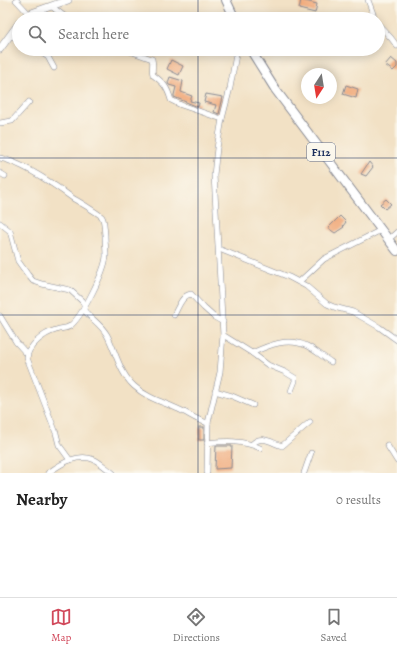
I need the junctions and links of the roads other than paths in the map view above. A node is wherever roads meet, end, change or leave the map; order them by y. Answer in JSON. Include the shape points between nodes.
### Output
{"nodes":[{"id":1,"x":16,"y":0,"type":"edge"},
{"id":2,"x":68,"y":0,"type":"edge"},
{"id":3,"x":226,"y":0,"type":"edge"},
{"id":4,"x":368,"y":0,"type":"edge"},
{"id":5,"x":51,"y":6,"type":"junction"},
{"id":6,"x":23,"y":12,"type":"edge"},
{"id":7,"x":37,"y":12,"type":"edge"},
{"id":8,"x":59,"y":12,"type":"edge"},
{"id":9,"x":231,"y":12,"type":"edge"},
{"id":10,"x":372,"y":12,"type":"edge"},
{"id":11,"x":12,"y":32,"type":"edge"},
{"id":12,"x":385,"y":32,"type":"edge"},
{"id":13,"x":10,"y":35,"type":"joint"},
{"id":14,"x":397,"y":46,"type":"edge"},
{"id":15,"x":0,"y":49,"type":"edge"},
{"id":16,"x":46,"y":56,"type":"edge"},
{"id":17,"x":142,"y":56,"type":"edge"},
{"id":18,"x":236,"y":56,"type":"edge"},
{"id":19,"x":254,"y":56,"type":"edge"},
{"id":20,"x":54,"y":68,"type":"dead end"},
{"id":21,"x":29,"y":102,"type":"dead end"},
{"id":22,"x":222,"y":119,"type":"junction"},
{"id":23,"x":0,"y":123,"type":"edge"},
{"id":24,"x":0,"y":158,"type":"edge"},
{"id":25,"x":1,"y":224,"type":"edge"},
{"id":26,"x":0,"y":230,"type":"edge"},
{"id":27,"x":381,"y":230,"type":"junction"},
{"id":28,"x":397,"y":232,"type":"edge"},
{"id":29,"x":388,"y":240,"type":"junction"},
{"id":30,"x":219,"y":249,"type":"junction"},
{"id":31,"x":397,"y":251,"type":"edge"},
{"id":32,"x":299,"y":282,"type":"junction"},
{"id":33,"x":84,"y":307,"type":"junction"},
{"id":34,"x":174,"y":315,"type":"dead end"},
{"id":35,"x":0,"y":316,"type":"edge"},
{"id":36,"x":223,"y":322,"type":"junction"},
{"id":37,"x":223,"y":335,"type":"junction"},
{"id":38,"x":397,"y":340,"type":"edge"},
{"id":39,"x":252,"y":353,"type":"junction"},
{"id":40,"x":27,"y":354,"type":"junction"},
{"id":41,"x":331,"y":362,"type":"dead end"},
{"id":42,"x":290,"y":390,"type":"dead end"},
{"id":43,"x":215,"y":391,"type":"junction"},
{"id":44,"x":253,"y":405,"type":"dead end"},
{"id":45,"x":310,"y":422,"type":"dead end"},
{"id":46,"x":208,"y":423,"type":"junction"},
{"id":47,"x":207,"y":443,"type":"junction"},
{"id":48,"x":252,"y":444,"type":"junction"},
{"id":49,"x":387,"y":445,"type":"dead end"},
{"id":50,"x":260,"y":448,"type":"dead end"},
{"id":51,"x":311,"y":453,"type":"dead end"},
{"id":52,"x":70,"y":460,"type":"junction"},
{"id":53,"x":397,"y":461,"type":"edge"},
{"id":54,"x":48,"y":473,"type":"edge"},
{"id":55,"x":113,"y":473,"type":"edge"},
{"id":56,"x":206,"y":473,"type":"edge"},
{"id":57,"x":304,"y":473,"type":"edge"}],
"edges":[{"from":1,"to":6,"type":"street"},
{"from":2,"to":5,"type":"street"},
{"from":3,"to":9,"type":"main road"},
{"from":4,"to":10,"type":"street"},
{"from":5,"to":7,"type":"street"},
{"from":5,"to":8,"type":"street"},
{"from":11,"to":13,"type":"street"},
{"from":12,"to":14,"type":"street"},
{"from":13,"to":15,"type":"street"},
{"from":16,"to":20,"type":"street"},
{"from":17,"to":22,"type":"street","via":[[152,60],[152,75],[164,83],[172,100]]},
{"from":18,"to":22,"type":"street"},
{"from":19,"to":27,"type":"main road","number":"F112","via":[[275,89]]},
{"from":21,"to":23,"type":"street","via":[[12,121]]},
{"from":22,"to":30,"type":"street","via":[[214,176]]},
{"from":24,"to":33,"type":"street","via":[[14,162],[54,184],[103,218],[106,256],[104,266]]},
{"from":25,"to":26,"type":"street"},
{"from":25,"to":33,"type":"street","via":[[10,231],[18,261],[33,281],[70,290],[82,300]]},
{"from":27,"to":29,"type":"main road","number":"F112"},
{"from":27,"to":32,"type":"street","via":[[324,259]]},
{"from":28,"to":29,"type":"street"},
{"from":29,"to":31,"type":"main road","number":"F112"},
{"from":30,"to":32,"type":"street"},
{"from":30,"to":36,"type":"street"},
{"from":32,"to":38,"type":"street","via":[[327,304],[353,312]]},
{"from":33,"to":40,"type":"street","via":[[69,327],[51,332],[30,348]]},
{"from":33,"to":46,"type":"street","via":[[107,334],[120,368],[135,387],[160,402]]},
{"from":34,"to":36,"type":"street","via":[[184,297],[191,294],[214,317]]},
{"from":35,"to":40,"type":"street","via":[[16,342]]},
{"from":36,"to":37,"type":"street"},
{"from":37,"to":39,"type":"street"},
{"from":37,"to":43,"type":"street","via":[[220,372]]},
{"from":39,"to":41,"type":"street","via":[[270,344],[287,341],[307,345]]},
{"from":39,"to":42,"type":"street","via":[[268,365],[295,378]]},
{"from":40,"to":52,"type":"street","via":[[59,445]]},
{"from":43,"to":44,"type":"street"},
{"from":43,"to":46,"type":"street"},
{"from":45,"to":48,"type":"street","via":[[282,446],[265,439],[258,439]]},
{"from":46,"to":47,"type":"street"},
{"from":47,"to":48,"type":"street"},
{"from":47,"to":56,"type":"street"},
{"from":48,"to":50,"type":"street"},
{"from":49,"to":53,"type":"street"},
{"from":51,"to":57,"type":"street"},
{"from":52,"to":54,"type":"street"},
{"from":52,"to":55,"type":"street","via":[[90,458]]}]}
